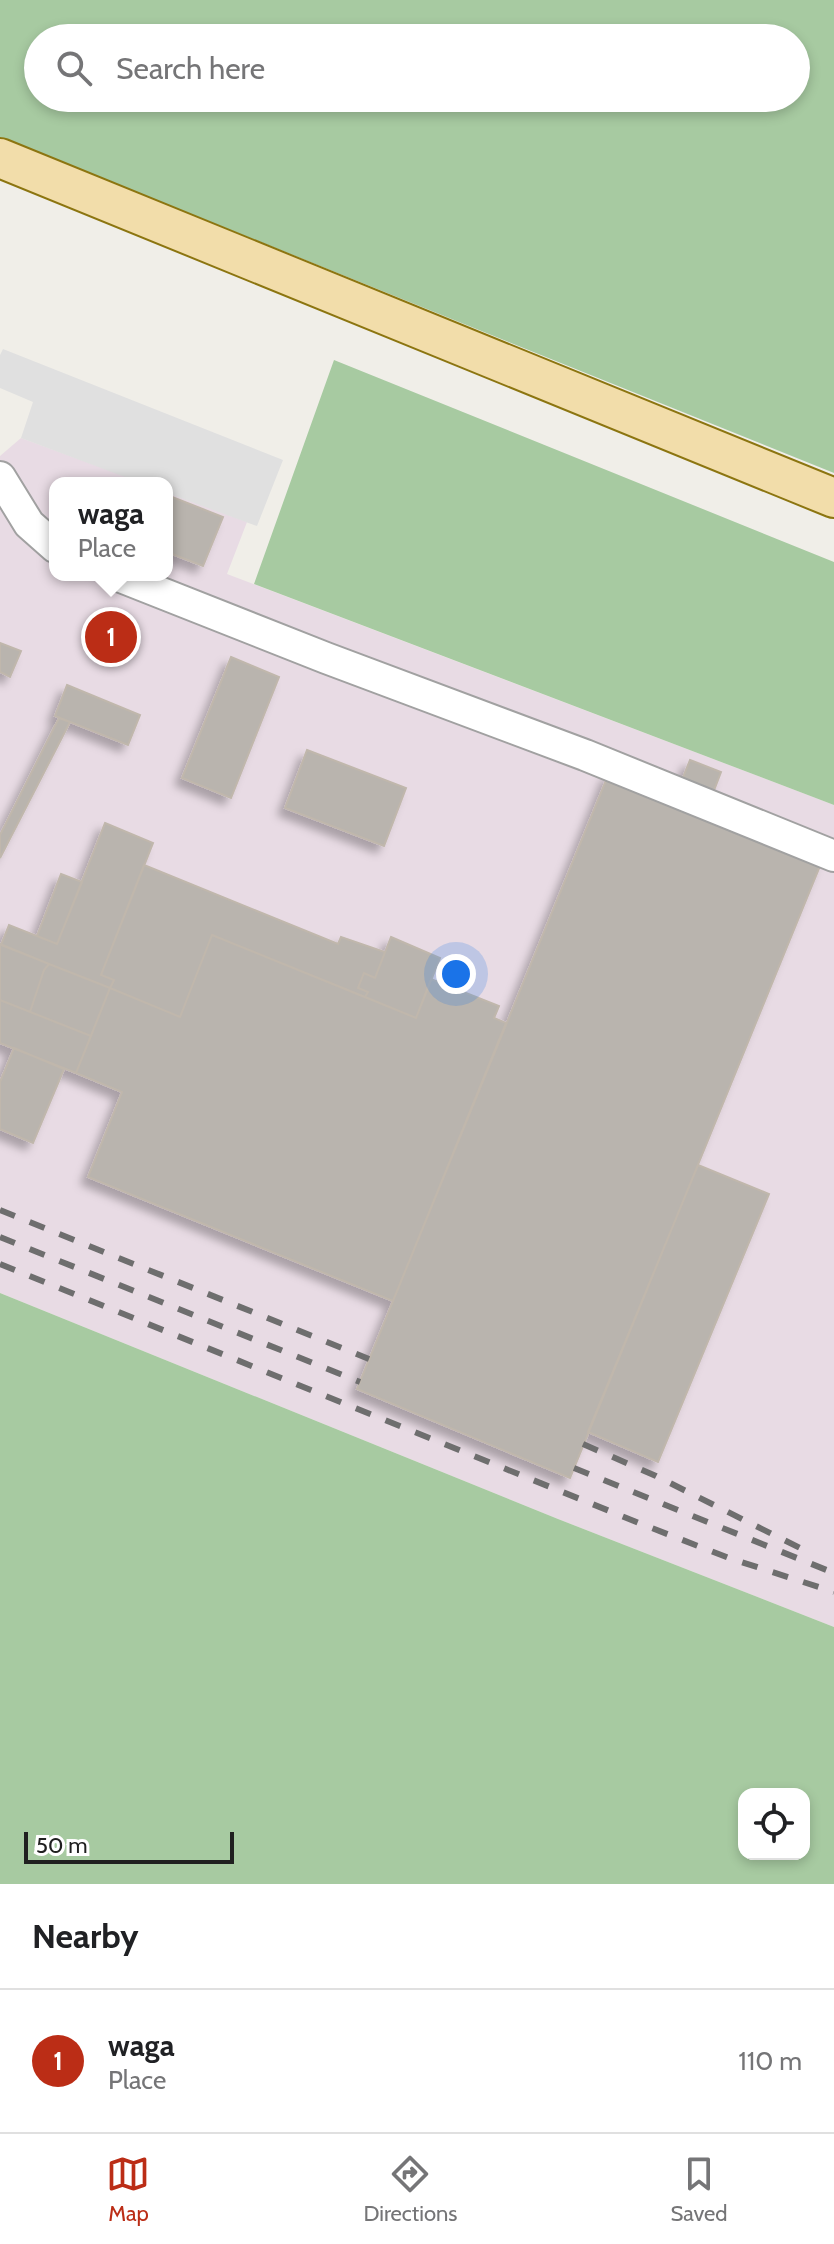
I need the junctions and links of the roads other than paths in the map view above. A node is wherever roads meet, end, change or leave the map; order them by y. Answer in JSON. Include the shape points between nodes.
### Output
{"nodes":[{"id":1,"x":0,"y":158,"type":"edge"},
{"id":2,"x":0,"y":477,"type":"edge"},
{"id":3,"x":834,"y":498,"type":"edge"},
{"id":4,"x":49,"y":542,"type":"edge"},
{"id":5,"x":131,"y":581,"type":"edge"},
{"id":6,"x":834,"y":856,"type":"edge"}],
"edges":[{"from":1,"to":3,"type":"main road"},
{"from":2,"to":4,"type":"lane","via":[[29,524]]},
{"from":5,"to":6,"type":"lane"}]}
